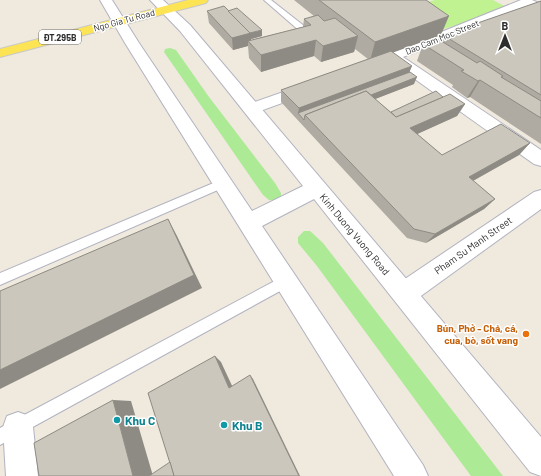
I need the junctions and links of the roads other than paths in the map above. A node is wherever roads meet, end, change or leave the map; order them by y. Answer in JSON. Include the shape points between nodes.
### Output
{"nodes":[{"id":1,"x":106,"y":0,"type":"edge"},
{"id":2,"x":202,"y":0,"type":"edge"},
{"id":3,"x":267,"y":0,"type":"edge"},
{"id":4,"x":162,"y":5,"type":"edge"},
{"id":5,"x":541,"y":8,"type":"edge"},
{"id":6,"x":120,"y":22,"type":"junction"},
{"id":7,"x":304,"y":31,"type":"edge"},
{"id":8,"x":0,"y":53,"type":"edge"},
{"id":9,"x":393,"y":57,"type":"junction"},
{"id":10,"x":356,"y":70,"type":"edge"},
{"id":11,"x":319,"y":84,"type":"edge"},
{"id":12,"x":252,"y":109,"type":"junction"},
{"id":13,"x":541,"y":159,"type":"edge"},
{"id":14,"x":223,"y":183,"type":"junction"},
{"id":15,"x":317,"y":188,"type":"junction"},
{"id":16,"x":541,"y":198,"type":"edge"},
{"id":17,"x":249,"y":222,"type":"junction"},
{"id":18,"x":0,"y":279,"type":"edge"},
{"id":19,"x":286,"y":281,"type":"junction"},
{"id":20,"x":404,"y":293,"type":"junction"},
{"id":21,"x":9,"y":432,"type":"edge"},
{"id":22,"x":541,"y":461,"type":"edge"},
{"id":23,"x":22,"y":476,"type":"edge"},
{"id":24,"x":412,"y":476,"type":"edge"}],
"edges":[{"from":1,"to":6,"type":"main road"},
{"from":2,"to":4,"type":"main road","name":"Ngo Gia Tu Road","number":"ĐT.295B"},
{"from":3,"to":7,"type":"lane"},
{"from":4,"to":6,"type":"main road","name":"Ngo Gia Tu Road","number":"ĐT.295B"},
{"from":4,"to":12,"type":"main road","name":"Kinh Duong Vuong Road","via":[[185,28]]},
{"from":5,"to":9,"type":"main road","name":"Dao Cam Moc Street","via":[[526,2],[425,47]]},
{"from":6,"to":8,"type":"main road","name":"Ngo Gia Tu Road","number":"ĐT.295B"},
{"from":6,"to":14,"type":"main road"},
{"from":9,"to":10,"type":"main road","name":"Dao Cam Moc Street"},
{"from":9,"to":13,"type":"main road"},
{"from":11,"to":12,"type":"main road"},
{"from":12,"to":15,"type":"main road","name":"Kinh Duong Vuong Road"},
{"from":14,"to":17,"type":"main road"},
{"from":14,"to":18,"type":"lane"},
{"from":15,"to":17,"type":"main road"},
{"from":15,"to":20,"type":"main road","name":"Kinh Duong Vuong Road"},
{"from":16,"to":20,"type":"main road","name":"Pham Su Manh Street"},
{"from":17,"to":19,"type":"main road"},
{"from":19,"to":21,"type":"lane"},
{"from":19,"to":24,"type":"main road"},
{"from":20,"to":22,"type":"main road","name":"Kinh Duong Vuong Road"},
{"from":21,"to":23,"type":"main road"}]}
